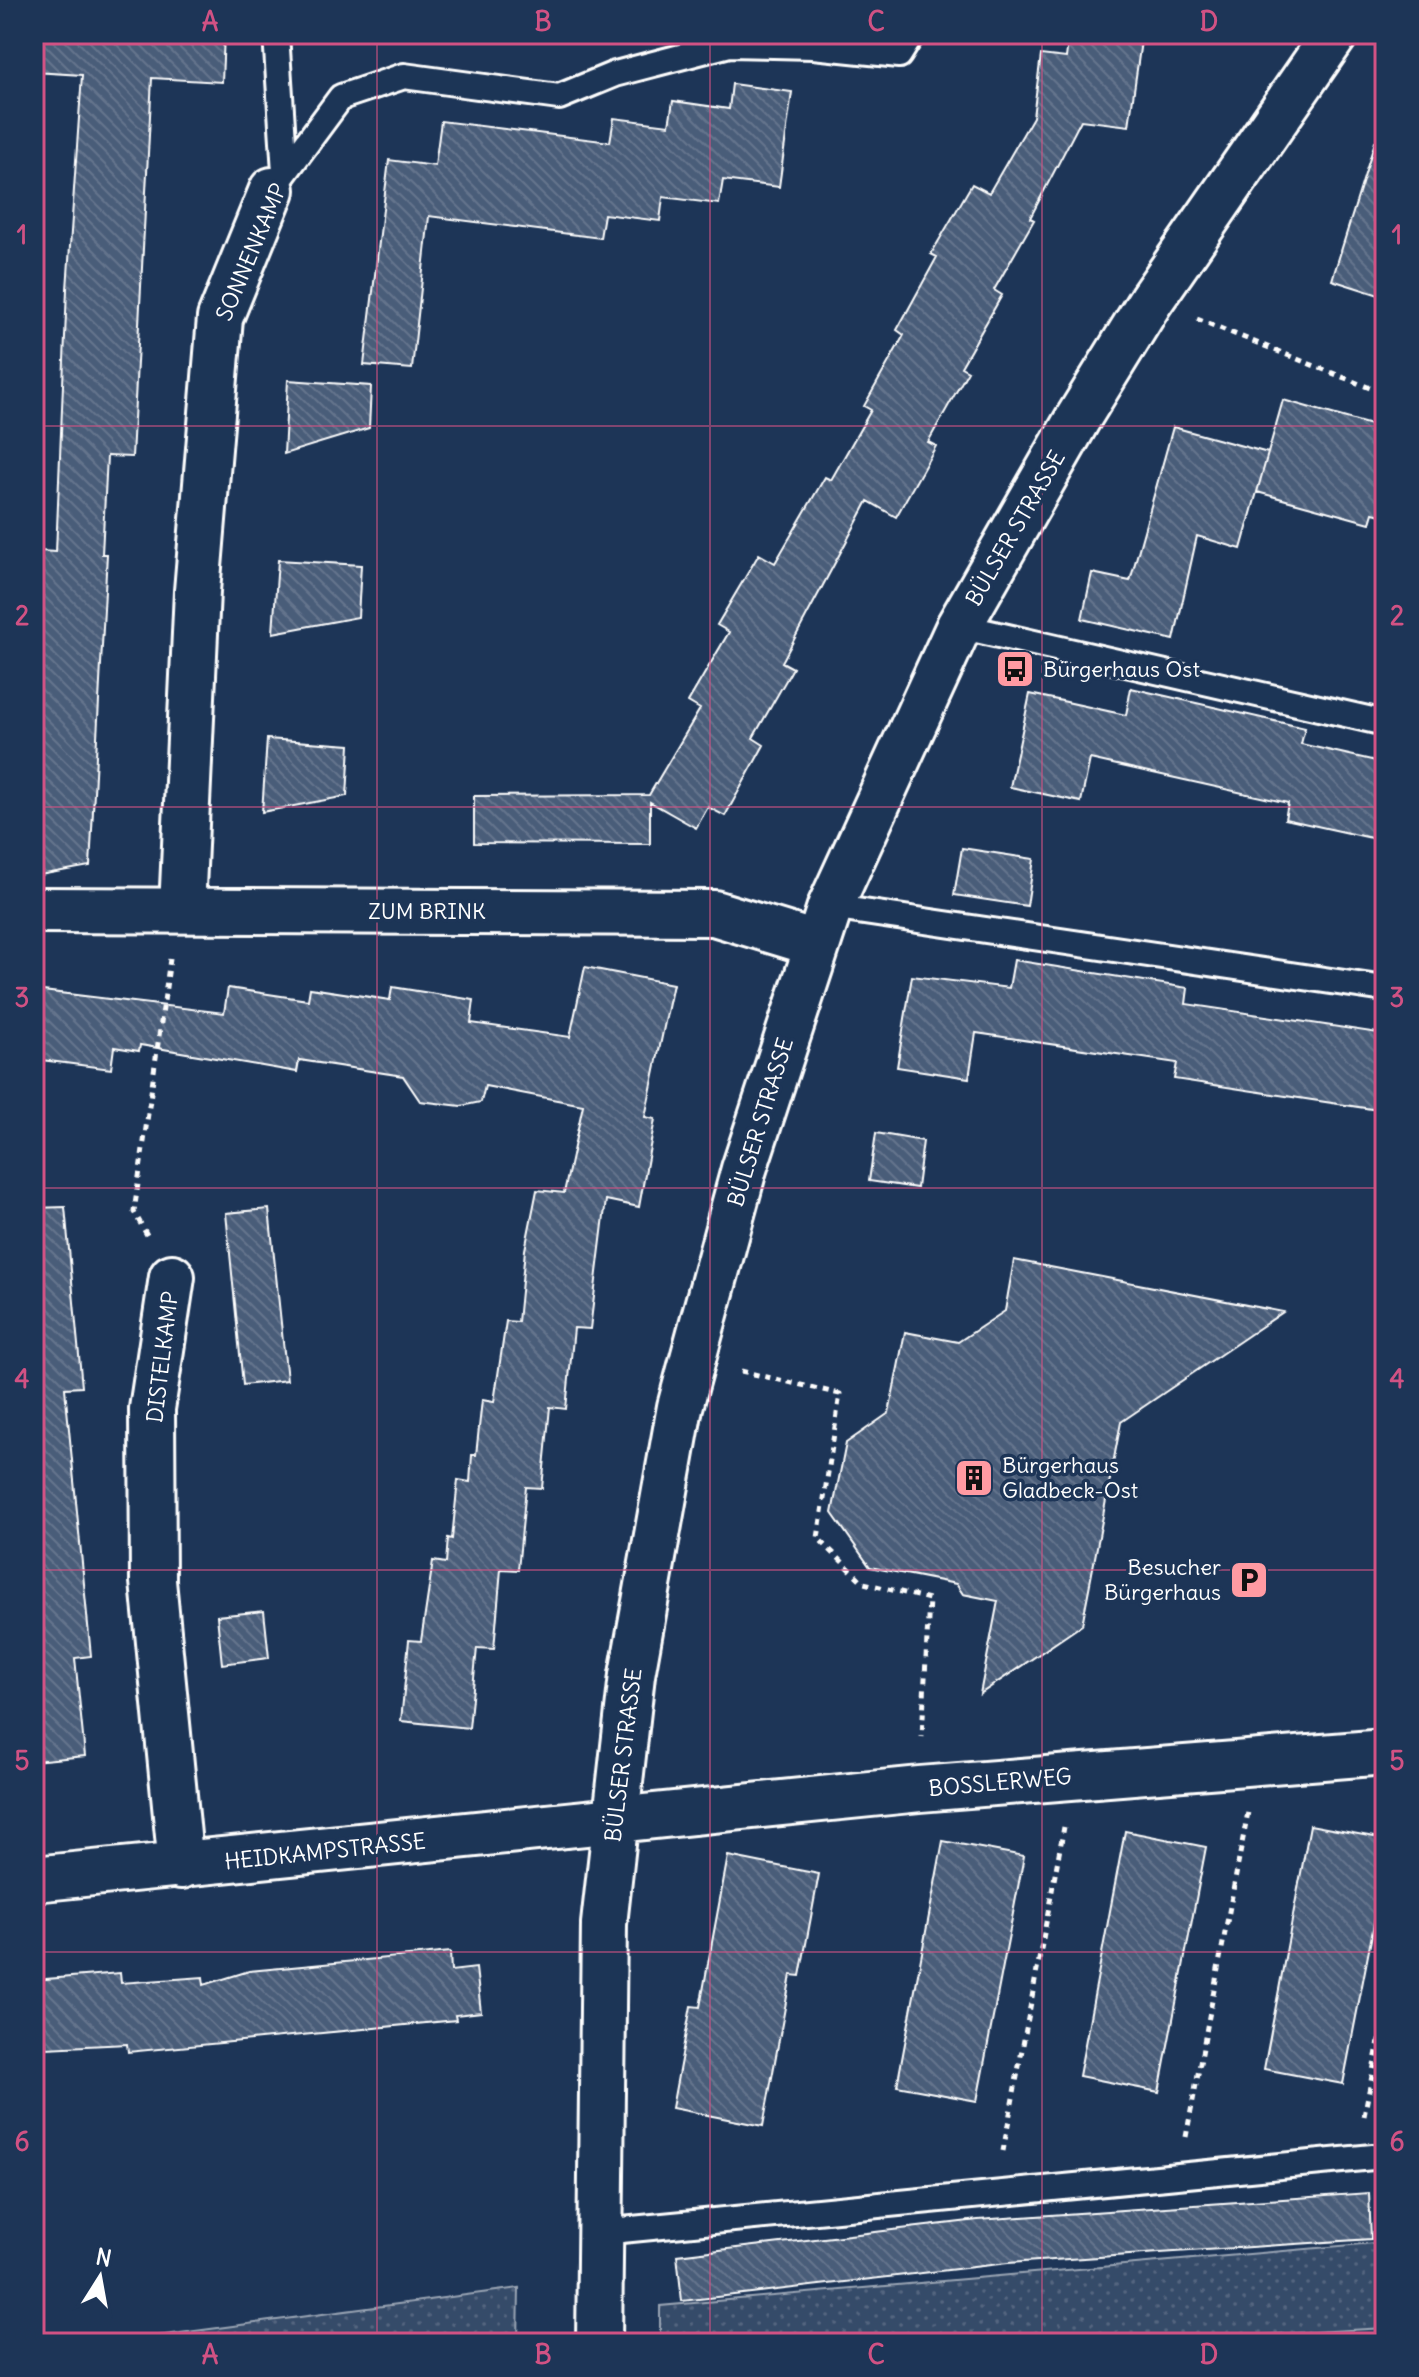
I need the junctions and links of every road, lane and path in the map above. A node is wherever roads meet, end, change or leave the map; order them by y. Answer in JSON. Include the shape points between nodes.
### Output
{"nodes":[{"id":1,"x":276,"y":34,"type":"edge"},
{"id":2,"x":912,"y":34,"type":"edge"},
{"id":3,"x":1335,"y":34,"type":"edge"},
{"id":4,"x":279,"y":181,"type":"junction"},
{"id":5,"x":1151,"y":300,"type":"junction"},
{"id":6,"x":1385,"y":394,"type":"edge"},
{"id":7,"x":959,"y":626,"type":"junction"},
{"id":8,"x":1385,"y":723,"type":"edge"},
{"id":9,"x":182,"y":909,"type":"junction"},
{"id":10,"x":34,"y":910,"type":"edge"},
{"id":11,"x":823,"y":926,"type":"junction"},
{"id":12,"x":1385,"y":989,"type":"edge"},
{"id":13,"x":172,"y":1277,"type":"joint"},
{"id":14,"x":693,"y":1359,"type":"junction"},
{"id":15,"x":1385,"y":1752,"type":"edge"},
{"id":16,"x":1257,"y":1760,"type":"junction"},
{"id":17,"x":1074,"y":1775,"type":"junction"},
{"id":18,"x":920,"y":1789,"type":"junction"},
{"id":19,"x":615,"y":1820,"type":"junction"},
{"id":20,"x":181,"y":1866,"type":"junction"},
{"id":21,"x":34,"y":1879,"type":"edge"},
{"id":22,"x":1385,"y":2011,"type":"edge"},
{"id":23,"x":1364,"y":2158,"type":"joint"},
{"id":24,"x":1179,"y":2176,"type":"junction"},
{"id":25,"x":995,"y":2194,"type":"junction"},
{"id":26,"x":601,"y":2232,"type":"junction"},
{"id":27,"x":599,"y":2343,"type":"edge"}],
"edges":[{"from":1,"to":4,"type":"lane"},
{"from":2,"to":4,"type":"lane","name":"SONNENKAMP","via":[[899,55],[730,44],[615,74],[559,97],[404,76],[341,97]]},
{"from":3,"to":5,"type":"street","name":"BÜLSER STRASSE"},
{"from":4,"to":9,"type":"street","name":"SONNENKAMP","via":[[220,318],[197,591]]},
{"from":5,"to":6,"type":"path"},
{"from":5,"to":7,"type":"street","name":"BÜLSER STRASSE"},
{"from":7,"to":8,"type":"lane"},
{"from":7,"to":11,"type":"street","name":"BÜLSER STRASSE"},
{"from":9,"to":10,"type":"street","name":"ZUM BRINK"},
{"from":9,"to":11,"type":"street","name":"ZUM BRINK","via":[[714,913]]},
{"from":9,"to":13,"type":"path","name":"DISTELKAMP","via":[[170,957],[134,1212]]},
{"from":11,"to":12,"type":"lane"},
{"from":11,"to":14,"type":"street","name":"BÜLSER STRASSE","via":[[744,1169]]},
{"from":13,"to":20,"type":"street","name":"DISTELKAMP","via":[[152,1409],[153,1581]]},
{"from":14,"to":18,"type":"path","via":[[840,1394],[818,1538],[864,1583],[929,1599]]},
{"from":14,"to":19,"type":"street","name":"BÜLSER STRASSE","via":[[632,1675]]},
{"from":15,"to":16,"type":"street","name":"BOSSLERWEG"},
{"from":16,"to":17,"type":"street","name":"BOSSLERWEG"},
{"from":16,"to":24,"type":"path"},
{"from":17,"to":18,"type":"street","name":"BOSSLERWEG"},
{"from":17,"to":25,"type":"path"},
{"from":18,"to":19,"type":"street","name":"BOSSLERWEG"},
{"from":19,"to":20,"type":"street","name":"HEIDKAMPSTRASSE"},
{"from":19,"to":26,"type":"street","name":"BÜLSER STRASSE","via":[[604,1924]]},
{"from":20,"to":21,"type":"street","name":"HEIDKAMPSTRASSE"},
{"from":22,"to":23,"type":"path"},
{"from":23,"to":24,"type":"lane"},
{"from":24,"to":25,"type":"lane"},
{"from":25,"to":26,"type":"lane"},
{"from":26,"to":27,"type":"street","name":"BÜLSER STRASSE"}]}
